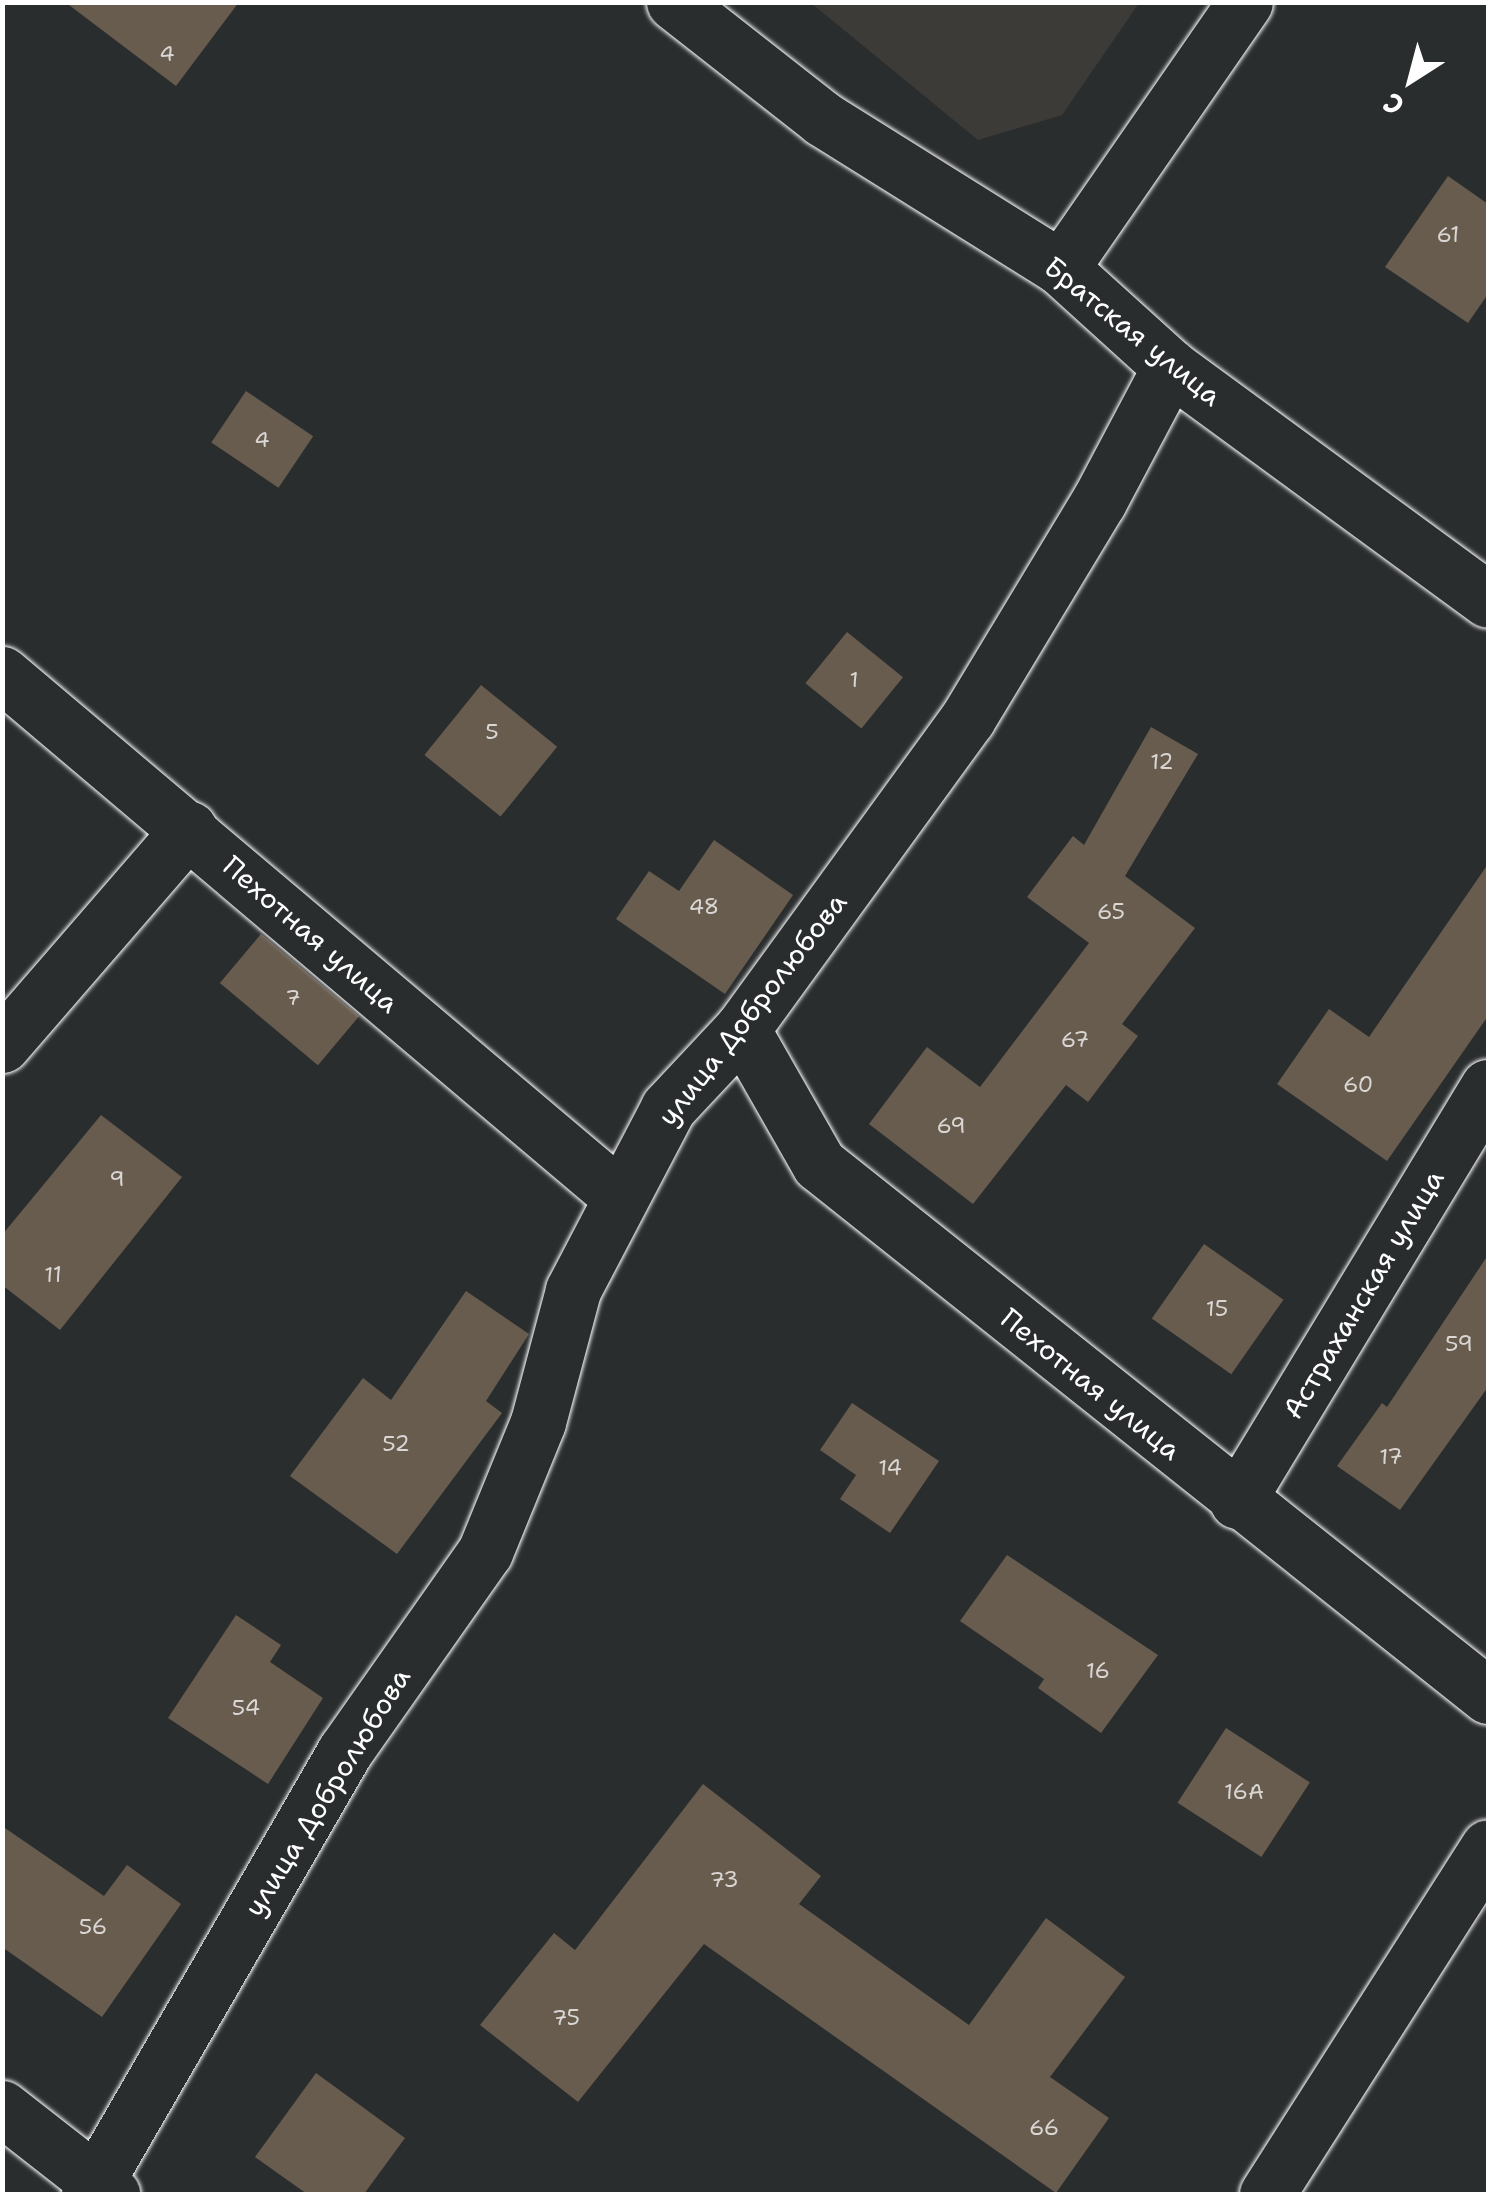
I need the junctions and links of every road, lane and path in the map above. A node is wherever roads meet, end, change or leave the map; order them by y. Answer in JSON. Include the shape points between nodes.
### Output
{"nodes":[{"id":1,"x":674,"y":2,"type":"edge"},
{"id":2,"x":1245,"y":2,"type":"edge"},
{"id":3,"x":1061,"y":268,"type":"junction"},
{"id":4,"x":1170,"y":366,"type":"junction"},
{"id":5,"x":1488,"y":600,"type":"edge"},
{"id":6,"x":2,"y":674,"type":"edge"},
{"id":7,"x":189,"y":829,"type":"junction"},
{"id":8,"x":742,"y":1029,"type":"junction"},
{"id":9,"x":2,"y":1045,"type":"edge"},
{"id":10,"x":1488,"y":1088,"type":"edge"},
{"id":11,"x":618,"y":1196,"type":"junction"},
{"id":12,"x":1236,"y":1501,"type":"junction"},
{"id":13,"x":1488,"y":1696,"type":"edge"},
{"id":14,"x":1488,"y":1847,"type":"edge"},
{"id":15,"x":2,"y":2108,"type":"edge"},
{"id":16,"x":99,"y":2191,"type":"edge"},
{"id":17,"x":1267,"y":2194,"type":"edge"}],
"edges":[{"from":1,"to":3,"type":"street","name":"Братская улица","via":[[822,119]]},
{"from":2,"to":3,"type":"street"},
{"from":3,"to":4,"type":"street","name":"Братская улица"},
{"from":4,"to":5,"type":"street","name":"Братская улица"},
{"from":4,"to":8,"type":"street","name":"улица Добролюбова","via":[[1100,501],[968,718]]},
{"from":6,"to":7,"type":"street","name":"Пехотная улица"},
{"from":7,"to":9,"type":"street"},
{"from":7,"to":11,"type":"street","name":"Пехотная улица"},
{"from":8,"to":11,"type":"street","name":"улица Добролюбова","via":[[668,1108]]},
{"from":8,"to":12,"type":"street","name":"Пехотная улица","via":[[819,1164]]},
{"from":10,"to":12,"type":"street","name":"Астраханская улица"},
{"from":11,"to":16,"type":"street","name":"улица Добролюбова","via":[[574,1290],[538,1422],[485,1552],[345,1751]]},
{"from":12,"to":13,"type":"street","name":"Пехотная улица"},
{"from":14,"to":17,"type":"street"},
{"from":15,"to":16,"type":"street"}]}
